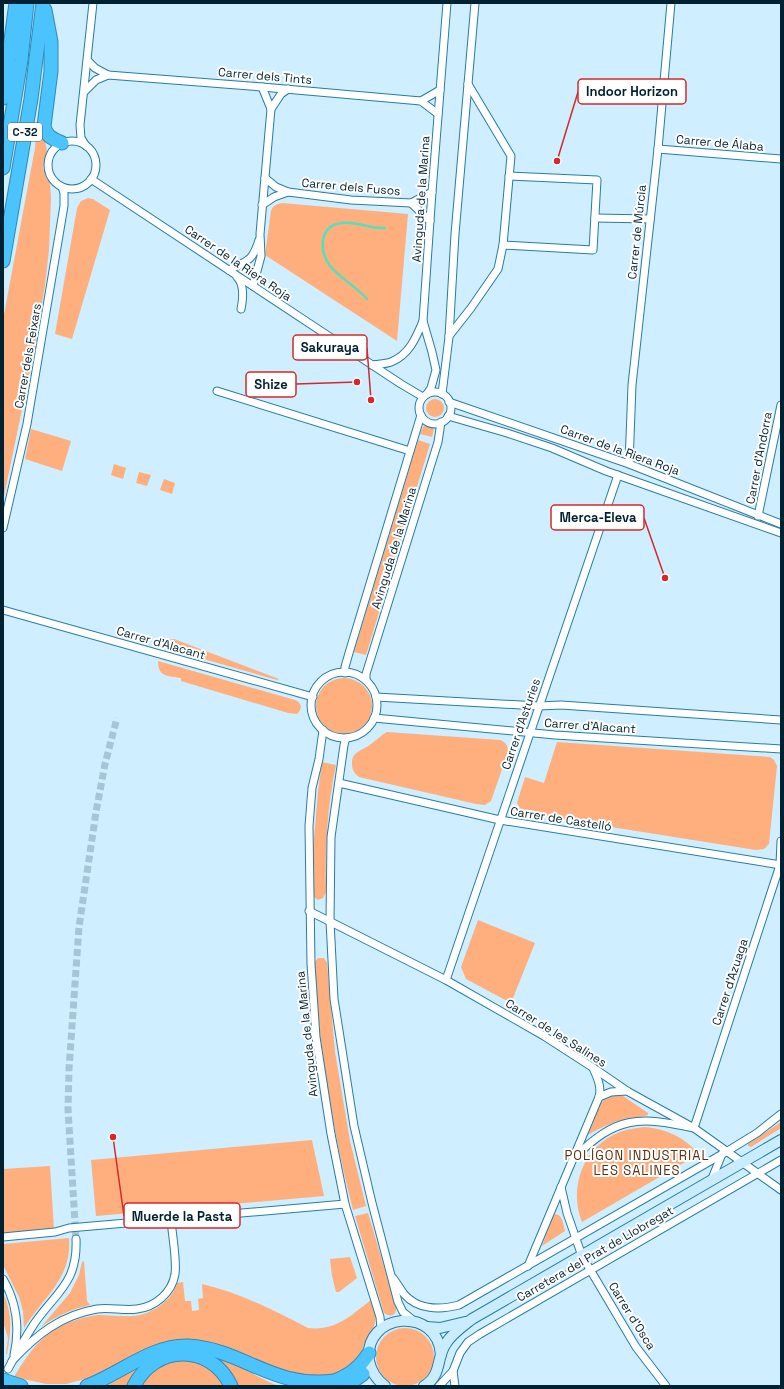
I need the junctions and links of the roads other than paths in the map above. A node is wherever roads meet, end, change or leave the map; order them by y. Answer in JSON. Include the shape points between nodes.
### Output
{"nodes":[{"id":1,"x":16,"y":3,"type":"edge"},
{"id":2,"x":27,"y":3,"type":"edge"},
{"id":3,"x":43,"y":3,"type":"edge"},
{"id":4,"x":93,"y":3,"type":"edge"},
{"id":5,"x":447,"y":3,"type":"edge"},
{"id":6,"x":475,"y":3,"type":"edge"},
{"id":7,"x":671,"y":3,"type":"edge"},
{"id":8,"x":88,"y":61,"type":"junction"},
{"id":9,"x":108,"y":75,"type":"junction"},
{"id":10,"x":468,"y":84,"type":"junction"},
{"id":11,"x":262,"y":86,"type":"junction"},
{"id":12,"x":288,"y":89,"type":"junction"},
{"id":13,"x":440,"y":90,"type":"junction"},
{"id":14,"x":84,"y":91,"type":"junction"},
{"id":15,"x":3,"y":98,"type":"edge"},
{"id":16,"x":421,"y":101,"type":"junction"},
{"id":17,"x":270,"y":109,"type":"junction"},
{"id":18,"x":438,"y":114,"type":"junction"},
{"id":19,"x":62,"y":144,"type":"junction"},
{"id":20,"x":86,"y":147,"type":"junction"},
{"id":21,"x":658,"y":149,"type":"junction"},
{"id":22,"x":781,"y":159,"type":"edge"},
{"id":23,"x":3,"y":168,"type":"edge"},
{"id":24,"x":509,"y":176,"type":"junction"},
{"id":25,"x":265,"y":178,"type":"junction"},
{"id":26,"x":91,"y":179,"type":"junction"},
{"id":27,"x":62,"y":187,"type":"junction"},
{"id":28,"x":288,"y":192,"type":"junction"},
{"id":29,"x":432,"y":192,"type":"junction"},
{"id":30,"x":411,"y":203,"type":"junction"},
{"id":31,"x":262,"y":205,"type":"junction"},
{"id":32,"x":595,"y":218,"type":"junction"},
{"id":33,"x":650,"y":219,"type":"junction"},
{"id":34,"x":430,"y":221,"type":"junction"},
{"id":35,"x":260,"y":234,"type":"junction"},
{"id":36,"x":503,"y":245,"type":"junction"},
{"id":37,"x":3,"y":261,"type":"edge"},
{"id":38,"x":229,"y":270,"type":"junction"},
{"id":39,"x":253,"y":286,"type":"junction"},
{"id":40,"x":241,"y":310,"type":"dead end"},
{"id":41,"x":423,"y":321,"type":"junction"},
{"id":42,"x":449,"y":336,"type":"junction"},
{"id":43,"x":372,"y":365,"type":"junction"},
{"id":44,"x":217,"y":391,"type":"dead end"},
{"id":45,"x":442,"y":394,"type":"junction"},
{"id":46,"x":425,"y":395,"type":"junction"},
{"id":47,"x":450,"y":402,"type":"junction"},
{"id":48,"x":781,"y":404,"type":"edge"},
{"id":49,"x":421,"y":415,"type":"junction"},
{"id":50,"x":448,"y":416,"type":"junction"},
{"id":51,"x":441,"y":422,"type":"junction"},
{"id":52,"x":410,"y":451,"type":"junction"},
{"id":53,"x":629,"y":464,"type":"junction"},
{"id":54,"x":618,"y":475,"type":"junction"},
{"id":55,"x":758,"y":516,"type":"junction"},
{"id":56,"x":781,"y":524,"type":"edge"},
{"id":57,"x":3,"y":528,"type":"edge"},
{"id":58,"x":781,"y":533,"type":"edge"},
{"id":59,"x":3,"y":610,"type":"edge"},
{"id":60,"x":345,"y":673,"type":"junction"},
{"id":61,"x":366,"y":680,"type":"junction"},
{"id":62,"x":313,"y":697,"type":"junction"},
{"id":63,"x":376,"y":697,"type":"junction"},
{"id":64,"x":539,"y":706,"type":"junction"},
{"id":65,"x":374,"y":718,"type":"junction"},
{"id":66,"x":781,"y":720,"type":"edge"},
{"id":67,"x":323,"y":730,"type":"junction"},
{"id":68,"x":530,"y":732,"type":"junction"},
{"id":69,"x":346,"y":738,"type":"junction"},
{"id":70,"x":781,"y":749,"type":"edge"},
{"id":71,"x":339,"y":783,"type":"junction"},
{"id":72,"x":500,"y":820,"type":"junction"},
{"id":73,"x":781,"y":841,"type":"edge"},
{"id":74,"x":780,"y":865,"type":"edge"},
{"id":75,"x":309,"y":911,"type":"junction"},
{"id":76,"x":330,"y":921,"type":"junction"},
{"id":77,"x":446,"y":980,"type":"junction"},
{"id":78,"x":592,"y":1067,"type":"junction"},
{"id":79,"x":627,"y":1092,"type":"junction"},
{"id":80,"x":599,"y":1097,"type":"junction"},
{"id":81,"x":781,"y":1114,"type":"edge"},
{"id":82,"x":694,"y":1128,"type":"junction"},
{"id":83,"x":781,"y":1140,"type":"edge"},
{"id":84,"x":724,"y":1153,"type":"junction"},
{"id":85,"x":574,"y":1158,"type":"junction"},
{"id":86,"x":781,"y":1160,"type":"edge"},
{"id":87,"x":742,"y":1162,"type":"junction"},
{"id":88,"x":758,"y":1173,"type":"junction"},
{"id":89,"x":711,"y":1181,"type":"junction"},
{"id":90,"x":560,"y":1188,"type":"junction"},
{"id":91,"x":781,"y":1190,"type":"edge"},
{"id":92,"x":345,"y":1204,"type":"junction"},
{"id":93,"x":171,"y":1219,"type":"junction"},
{"id":94,"x":3,"y":1237,"type":"edge"},
{"id":95,"x":76,"y":1238,"type":"tunnel mouth"},
{"id":96,"x":575,"y":1240,"type":"junction"},
{"id":97,"x":582,"y":1256,"type":"junction"},
{"id":98,"x":528,"y":1266,"type":"junction"},
{"id":99,"x":590,"y":1271,"type":"junction"},
{"id":100,"x":391,"y":1275,"type":"junction"},
{"id":101,"x":3,"y":1279,"type":"edge"},
{"id":102,"x":472,"y":1319,"type":"junction"},
{"id":103,"x":414,"y":1321,"type":"junction"},
{"id":104,"x":427,"y":1327,"type":"junction"},
{"id":105,"x":381,"y":1329,"type":"junction"},
{"id":106,"x":370,"y":1359,"type":"junction"},
{"id":107,"x":441,"y":1359,"type":"junction"},
{"id":108,"x":12,"y":1361,"type":"junction"},
{"id":109,"x":453,"y":1371,"type":"junction"},
{"id":110,"x":6,"y":1374,"type":"edge"},
{"id":111,"x":21,"y":1386,"type":"edge"},
{"id":112,"x":87,"y":1386,"type":"edge"},
{"id":113,"x":134,"y":1386,"type":"edge"},
{"id":114,"x":231,"y":1386,"type":"edge"},
{"id":115,"x":346,"y":1386,"type":"edge"},
{"id":116,"x":385,"y":1386,"type":"edge"},
{"id":117,"x":424,"y":1386,"type":"edge"},
{"id":118,"x":439,"y":1386,"type":"edge"},
{"id":119,"x":455,"y":1386,"type":"edge"},
{"id":120,"x":666,"y":1386,"type":"edge"}],
"edges":[{"from":1,"to":15,"type":"highway"},
{"from":2,"to":23,"type":"highway","number":"C-32","via":[[21,60]]},
{"from":3,"to":19,"type":"highway","via":[[50,42],[51,71],[44,126],[48,136]]},
{"from":3,"to":37,"type":"highway","number":"C-32"},
{"from":4,"to":8,"type":"street"},
{"from":5,"to":13,"type":"street","name":"Avinguda de la Marina"},
{"from":6,"to":10,"type":"street"},
{"from":7,"to":21,"type":"street","name":"Carrer de Múrcia"},
{"from":8,"to":9,"type":"street","name":"Carrer dels Tints"},
{"from":8,"to":14,"type":"street"},
{"from":9,"to":11,"type":"street","name":"Carrer dels Tints"},
{"from":9,"to":14,"type":"street","via":[[96,80]]},
{"from":10,"to":24,"type":"street","via":[[511,156]]},
{"from":10,"to":42,"type":"street"},
{"from":11,"to":12,"type":"street","name":"Carrer dels Tints"},
{"from":11,"to":17,"type":"street"},
{"from":12,"to":16,"type":"street","name":"Carrer dels Tints"},
{"from":12,"to":17,"type":"street"},
{"from":13,"to":16,"type":"street"},
{"from":13,"to":18,"type":"street","name":"Avinguda de la Marina"},
{"from":14,"to":20,"type":"street","via":[[81,133]]},
{"from":16,"to":18,"type":"street"},
{"from":17,"to":25,"type":"street"},
{"from":18,"to":29,"type":"street","name":"Avinguda de la Marina"},
{"from":19,"to":20,"type":"street","via":[[75,142]]},
{"from":19,"to":27,"type":"street","via":[[53,150],[48,165],[50,176]]},
{"from":20,"to":26,"type":"street","via":[[95,162]]},
{"from":21,"to":22,"type":"street","name":"Carrer de Álaba"},
{"from":21,"to":33,"type":"street","name":"Carrer de Múrcia"},
{"from":24,"to":32,"type":"street","via":[[597,180]]},
{"from":24,"to":36,"type":"street"},
{"from":25,"to":28,"type":"street","name":"Carrer dels Fusos"},
{"from":25,"to":31,"type":"street"},
{"from":26,"to":27,"type":"street","via":[[78,188]]},
{"from":26,"to":38,"type":"street","name":"Carrer de la Riera Roja"},
{"from":27,"to":57,"type":"street","name":"Carrer dels Feixars","via":[[64,206],[45,323],[27,424]]},
{"from":28,"to":30,"type":"street","name":"Carrer dels Fusos","via":[[351,200]]},
{"from":28,"to":31,"type":"street","name":"Carrer dels Fusos"},
{"from":29,"to":30,"type":"street","name":"Carrer dels Fusos"},
{"from":29,"to":34,"type":"street","name":"Avinguda de la Marina"},
{"from":30,"to":34,"type":"street","name":"Carrer dels Fusos"},
{"from":31,"to":35,"type":"street"},
{"from":32,"to":33,"type":"street"},
{"from":32,"to":36,"type":"street","via":[[593,250]]},
{"from":33,"to":53,"type":"street","name":"Carrer de Múrcia","via":[[632,385]]},
{"from":34,"to":41,"type":"street","name":"Avinguda de la Marina"},
{"from":35,"to":38,"type":"street","via":[[250,259]]},
{"from":35,"to":39,"type":"street","via":[[261,256]]},
{"from":36,"to":42,"type":"street","via":[[498,269]]},
{"from":38,"to":39,"type":"street","name":"Carrer de la Riera Roja"},
{"from":38,"to":40,"type":"street","via":[[240,280],[243,298]]},
{"from":39,"to":43,"type":"street","name":"Carrer de la Riera Roja"},
{"from":41,"to":43,"type":"street","via":[[414,343],[404,355],[391,362]]},
{"from":41,"to":46,"type":"street","name":"Avinguda de la Marina","via":[[436,370],[431,388]]},
{"from":42,"to":45,"type":"street"},
{"from":43,"to":46,"type":"street","name":"Carrer de la Riera Roja"},
{"from":44,"to":52,"type":"street"},
{"from":45,"to":46,"type":"street","via":[[435,392]]},
{"from":45,"to":47,"type":"street"},
{"from":46,"to":49,"type":"street","via":[[420,402]]},
{"from":47,"to":50,"type":"street"},
{"from":47,"to":53,"type":"street","name":"Carrer de la Riera Roja"},
{"from":48,"to":55,"type":"street","name":"Carrer d'Andorra"},
{"from":49,"to":51,"type":"street","via":[[432,424]]},
{"from":49,"to":52,"type":"street","name":"Avinguda de la Marina"},
{"from":50,"to":51,"type":"street"},
{"from":50,"to":54,"type":"street","name":"Carrer de la Riera Roja","via":[[552,448]]},
{"from":51,"to":61,"type":"street","name":"Avinguda de la Marina","via":[[438,442]]},
{"from":52,"to":60,"type":"street","name":"Avinguda de la Marina"},
{"from":53,"to":55,"type":"street","name":"Carrer de la Riera Roja"},
{"from":54,"to":58,"type":"street","name":"Carrer de la Riera Roja"},
{"from":54,"to":64,"type":"street","name":"Carrer d'Asturies"},
{"from":55,"to":56,"type":"street","name":"Carrer de la Riera Roja"},
{"from":59,"to":62,"type":"street","name":"Carrer d'Alacant"},
{"from":60,"to":61,"type":"street","via":[[355,674]]},
{"from":60,"to":62,"type":"street","via":[[326,678]]},
{"from":61,"to":63,"type":"street"},
{"from":62,"to":67,"type":"street","via":[[314,717]]},
{"from":63,"to":64,"type":"street","name":"Carrer d'Alacant"},
{"from":63,"to":65,"type":"street","via":[[377,708]]},
{"from":64,"to":66,"type":"street","name":"Carrer d'Alacant","via":[[561,705]]},
{"from":64,"to":68,"type":"street","name":"Carrer d'Asturies"},
{"from":65,"to":68,"type":"street","name":"Carrer d'Alacant"},
{"from":65,"to":69,"type":"street","via":[[363,732]]},
{"from":67,"to":69,"type":"street","via":[[334,736]]},
{"from":67,"to":75,"type":"street","name":"Avinguda de la Marina","via":[[310,812]]},
{"from":68,"to":70,"type":"street","name":"Carrer d'Alacant"},
{"from":68,"to":72,"type":"street","name":"Carrer d'Asturies"},
{"from":69,"to":71,"type":"street"},
{"from":71,"to":72,"type":"street","name":"Carrer de Castelló"},
{"from":71,"to":76,"type":"street","via":[[331,837]]},
{"from":72,"to":74,"type":"street","name":"Carrer de Castelló"},
{"from":72,"to":77,"type":"street","name":"Carrer d'Asturies"},
{"from":73,"to":74,"type":"street","name":"Carrer d'Azuaga"},
{"from":74,"to":82,"type":"street","name":"Carrer d'Azuaga"},
{"from":75,"to":76,"type":"street","name":"Carrer de les Salines"},
{"from":75,"to":92,"type":"street","name":"Avinguda de la Marina","via":[[316,1037]]},
{"from":76,"to":77,"type":"street","name":"Carrer de les Salines"},
{"from":76,"to":100,"type":"street","via":[[334,999],[354,1126]]},
{"from":77,"to":78,"type":"street","name":"Carrer de les Salines","via":[[544,1036]]},
{"from":78,"to":79,"type":"street","name":"Carrer de les Salines"},
{"from":78,"to":80,"type":"street","via":[[598,1078]]},
{"from":79,"to":80,"type":"street","via":[[611,1092]]},
{"from":79,"to":82,"type":"street","name":"Carrer de les Salines"},
{"from":80,"to":85,"type":"street"},
{"from":81,"to":84,"type":"street","name":"Carretera del Prat de Llobregat"},
{"from":82,"to":84,"type":"street","name":"Carrer de les Salines"},
{"from":82,"to":85,"type":"street","via":[[659,1121],[620,1124],[592,1140]]},
{"from":83,"to":87,"type":"street"},
{"from":84,"to":87,"type":"street","name":"Carrer de les Salines"},
{"from":84,"to":89,"type":"street"},
{"from":84,"to":96,"type":"street","name":"Carretera del Prat de Llobregat"},
{"from":85,"to":90,"type":"street"},
{"from":86,"to":88,"type":"street","name":"Carretera del Prat de Llobregat"},
{"from":87,"to":88,"type":"street","name":"Carrer de les Salines"},
{"from":87,"to":89,"type":"street"},
{"from":88,"to":91,"type":"street","name":"Carrer de les Salines"},
{"from":88,"to":99,"type":"street","name":"Carretera del Prat de Llobregat"},
{"from":89,"to":97,"type":"street"},
{"from":90,"to":96,"type":"street","name":"Carrer d'Osca"},
{"from":90,"to":98,"type":"street"},
{"from":92,"to":93,"type":"street"},
{"from":92,"to":105,"type":"street","name":"Avinguda de la Marina","via":[[380,1317]]},
{"from":93,"to":94,"type":"street"},
{"from":93,"to":108,"type":"street","via":[[175,1272],[171,1285],[159,1300],[141,1309],[98,1309],[70,1316],[38,1336]]},
{"from":95,"to":108,"type":"street","via":[[76,1258],[67,1281],[35,1323]]},
{"from":96,"to":97,"type":"street","name":"Carrer d'Osca"},
{"from":96,"to":98,"type":"street","name":"Carretera del Prat de Llobregat"},
{"from":97,"to":99,"type":"street","name":"Carrer d'Osca"},
{"from":97,"to":102,"type":"street"},
{"from":98,"to":100,"type":"street","name":"Carretera del Prat de Llobregat","via":[[459,1305],[445,1309],[434,1309],[412,1301]]},
{"from":99,"to":109,"type":"street","name":"Carretera del Prat de Llobregat","via":[[473,1338],[460,1353]]},
{"from":99,"to":120,"type":"street","name":"Carrer d'Osca","via":[[636,1347]]},
{"from":100,"to":103,"type":"street","via":[[400,1308]]},
{"from":101,"to":108,"type":"street","via":[[13,1299],[16,1314],[17,1333]]},
{"from":102,"to":104,"type":"street","via":[[453,1326]]},
{"from":102,"to":107,"type":"street","via":[[445,1345]]},
{"from":103,"to":104,"type":"street"},
{"from":103,"to":105,"type":"street","via":[[396,1321]]},
{"from":104,"to":107,"type":"street","via":[[438,1341]]},
{"from":105,"to":106,"type":"street","via":[[373,1340]]},
{"from":106,"to":112,"type":"highway","via":[[342,1378],[328,1383],[293,1386],[278,1383],[214,1351],[188,1346],[172,1347],[160,1350]]},
{"from":106,"to":115,"type":"highway","via":[[361,1376]]},
{"from":106,"to":116,"type":"street","via":[[375,1376]]},
{"from":107,"to":117,"type":"street","via":[[434,1377]]},
{"from":108,"to":110,"type":"street"},
{"from":109,"to":118,"type":"street","name":"Carretera del Prat de Llobregat"},
{"from":109,"to":119,"type":"street"},
{"from":110,"to":111,"type":"highway"},
{"from":113,"to":114,"type":"highway","via":[[140,1375],[157,1360],[187,1354],[208,1360],[223,1372]]}]}
